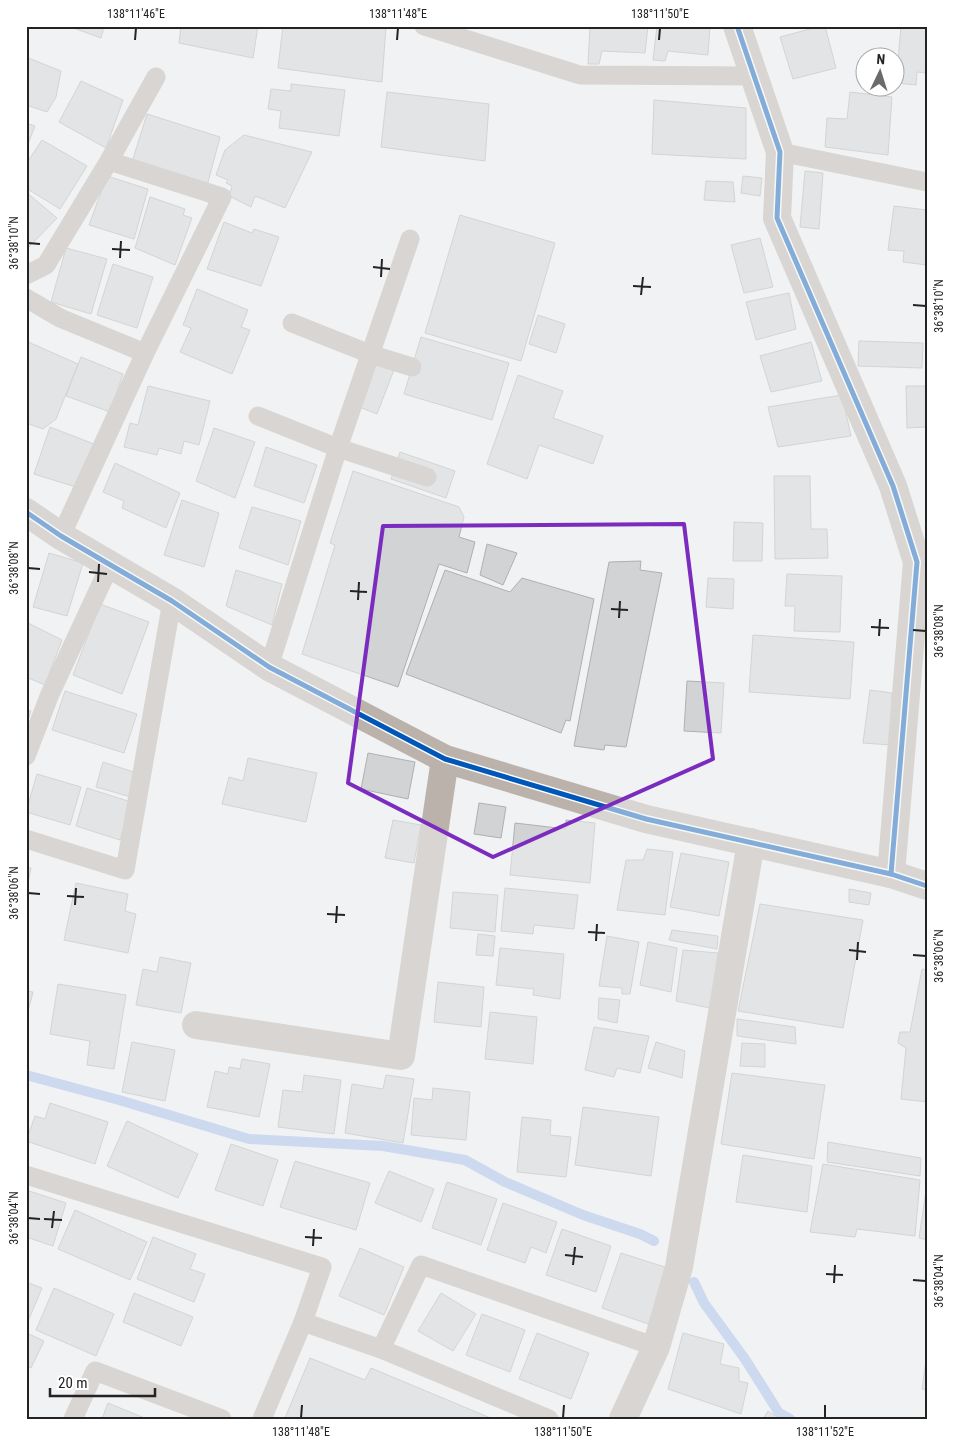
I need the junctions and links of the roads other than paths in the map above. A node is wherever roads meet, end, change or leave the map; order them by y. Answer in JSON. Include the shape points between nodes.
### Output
{"nodes":[{"id":1,"x":424,"y":26,"type":"edge"},
{"id":2,"x":737,"y":26,"type":"edge"},
{"id":3,"x":754,"y":76,"type":"junction"},
{"id":4,"x":156,"y":77,"type":"dead end"},
{"id":5,"x":780,"y":152,"type":"junction"},
{"id":6,"x":109,"y":161,"type":"junction"},
{"id":7,"x":927,"y":182,"type":"edge"},
{"id":8,"x":410,"y":239,"type":"dead end"},
{"id":9,"x":26,"y":275,"type":"edge"},
{"id":10,"x":26,"y":298,"type":"edge"},
{"id":11,"x":292,"y":323,"type":"dead end"},
{"id":12,"x":145,"y":353,"type":"junction"},
{"id":13,"x":370,"y":354,"type":"junction"},
{"id":14,"x":412,"y":367,"type":"dead end"},
{"id":15,"x":258,"y":416,"type":"dead end"},
{"id":16,"x":338,"y":448,"type":"junction"},
{"id":17,"x":427,"y":477,"type":"dead end"},
{"id":18,"x":26,"y":512,"type":"edge"},
{"id":19,"x":61,"y":536,"type":"junction"},
{"id":20,"x":922,"y":561,"type":"edge"},
{"id":21,"x":110,"y":565,"type":"junction"},
{"id":22,"x":172,"y":601,"type":"junction"},
{"id":23,"x":269,"y":667,"type":"junction"},
{"id":24,"x":26,"y":756,"type":"edge"},
{"id":25,"x":445,"y":759,"type":"junction"},
{"id":26,"x":26,"y":838,"type":"edge"},
{"id":27,"x":751,"y":842,"type":"junction"},
{"id":28,"x":892,"y":874,"type":"junction"},
{"id":29,"x":927,"y":886,"type":"edge"},
{"id":30,"x":196,"y":1025,"type":"dead end"},
{"id":31,"x":26,"y":1175,"type":"edge"},
{"id":32,"x":303,"y":1322,"type":"junction"},
{"id":33,"x":656,"y":1347,"type":"junction"},
{"id":34,"x":381,"y":1349,"type":"junction"},
{"id":35,"x":73,"y":1419,"type":"edge"},
{"id":36,"x":222,"y":1419,"type":"edge"},
{"id":37,"x":262,"y":1419,"type":"edge"},
{"id":38,"x":549,"y":1419,"type":"edge"},
{"id":39,"x":623,"y":1419,"type":"edge"}],
"edges":[{"from":1,"to":3,"type":"lane","via":[[580,75]]},
{"from":2,"to":3,"type":"street"},
{"from":3,"to":5,"type":"street"},
{"from":4,"to":6,"type":"lane"},
{"from":5,"to":7,"type":"lane"},
{"from":5,"to":20,"type":"street","via":[[777,218]]},
{"from":6,"to":9,"type":"lane","via":[[46,265]]},
{"from":6,"to":12,"type":"lane","via":[[222,197]]},
{"from":8,"to":13,"type":"lane"},
{"from":10,"to":12,"type":"lane","via":[[60,318]]},
{"from":11,"to":13,"type":"lane"},
{"from":12,"to":19,"type":"lane"},
{"from":13,"to":14,"type":"lane"},
{"from":13,"to":16,"type":"lane"},
{"from":15,"to":16,"type":"lane"},
{"from":16,"to":17,"type":"lane"},
{"from":16,"to":23,"type":"lane"},
{"from":18,"to":19,"type":"street"},
{"from":19,"to":21,"type":"street"},
{"from":20,"to":28,"type":"street"},
{"from":21,"to":22,"type":"street"},
{"from":21,"to":24,"type":"lane","via":[[50,694]]},
{"from":22,"to":23,"type":"street"},
{"from":22,"to":26,"type":"lane","via":[[125,870]]},
{"from":23,"to":25,"type":"street"},
{"from":25,"to":27,"type":"street","via":[[646,819]]},
{"from":25,"to":30,"type":"street","via":[[401,1056]]},
{"from":27,"to":28,"type":"street"},
{"from":27,"to":33,"type":"street","via":[[679,1267]]},
{"from":28,"to":29,"type":"street"},
{"from":31,"to":32,"type":"lane","via":[[322,1267]]},
{"from":32,"to":34,"type":"lane"},
{"from":32,"to":37,"type":"lane"},
{"from":33,"to":34,"type":"lane","via":[[421,1265]]},
{"from":33,"to":39,"type":"street"},
{"from":34,"to":38,"type":"lane"},
{"from":35,"to":36,"type":"lane","via":[[95,1371]]}]}
